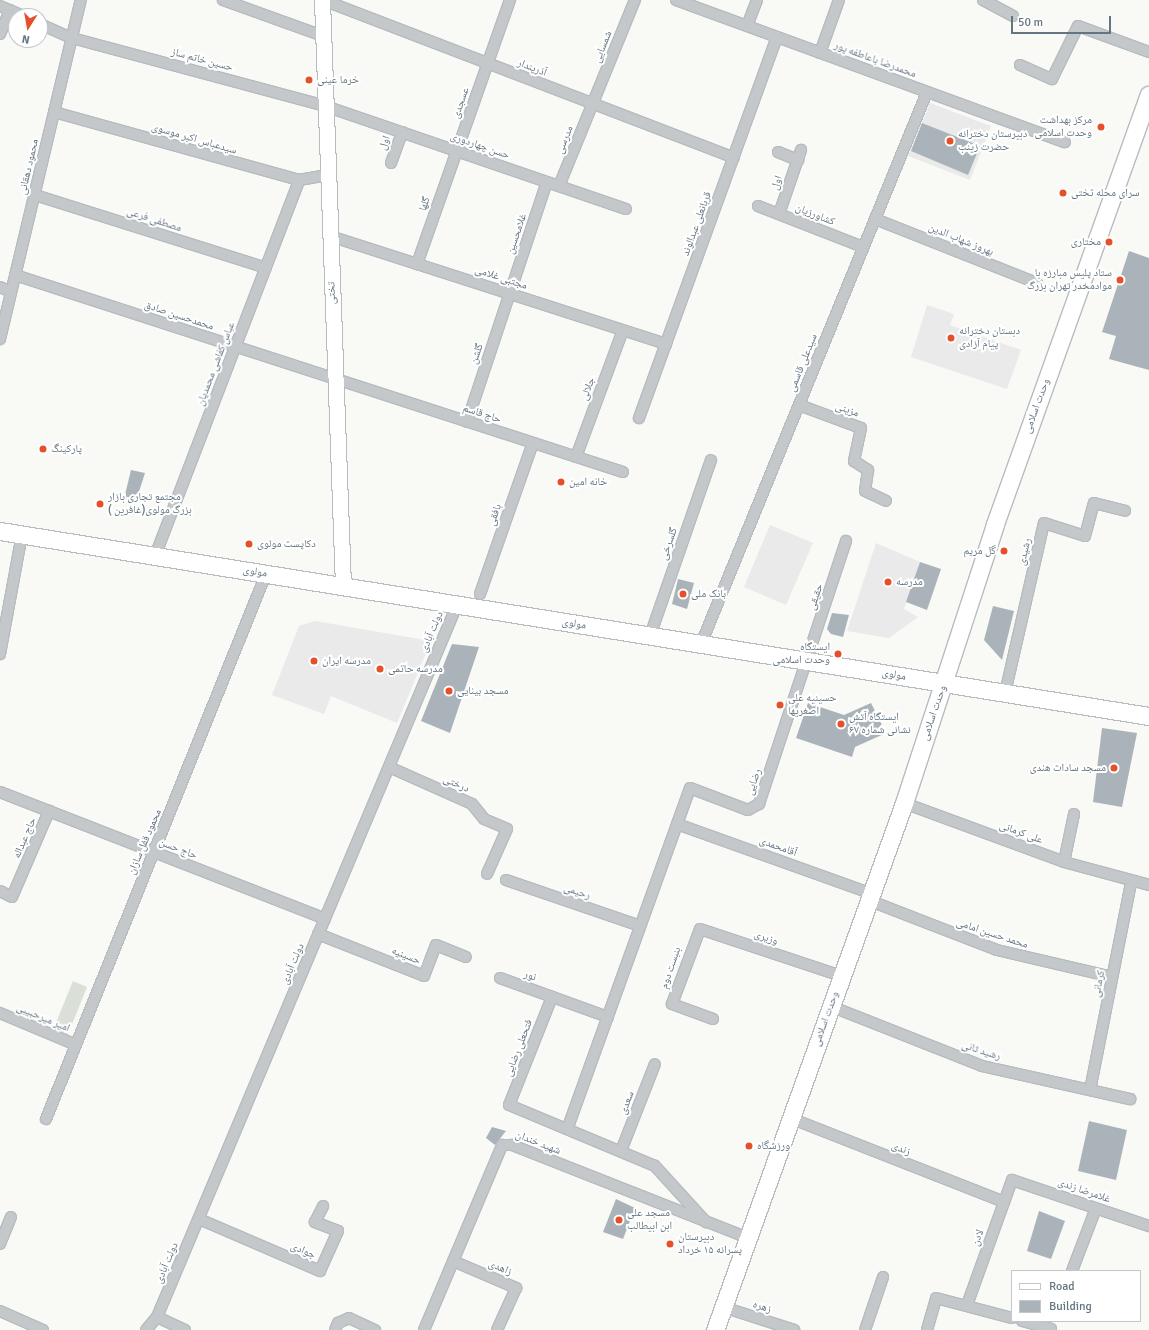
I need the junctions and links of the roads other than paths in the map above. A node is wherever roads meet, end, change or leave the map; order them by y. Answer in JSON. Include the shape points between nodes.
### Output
{"nodes":[{"id":1,"x":81,"y":0,"type":"edge"},
{"id":2,"x":223,"y":0,"type":"edge"},
{"id":3,"x":322,"y":0,"type":"edge"},
{"id":4,"x":510,"y":0,"type":"edge"},
{"id":5,"x":635,"y":0,"type":"edge"},
{"id":6,"x":676,"y":0,"type":"edge"},
{"id":7,"x":756,"y":0,"type":"edge"},
{"id":8,"x":839,"y":0,"type":"edge"},
{"id":9,"x":983,"y":0,"type":"edge"},
{"id":10,"x":8,"y":15,"type":"edge"},
{"id":11,"x":1013,"y":16,"type":"dead end"},
{"id":12,"x":747,"y":26,"type":"junction"},
{"id":13,"x":48,"y":28,"type":"edge"},
{"id":14,"x":0,"y":34,"type":"edge"},
{"id":15,"x":323,"y":36,"type":"junction"},
{"id":16,"x":777,"y":37,"type":"junction"},
{"id":17,"x":72,"y":38,"type":"junction"},
{"id":18,"x":1149,"y":52,"type":"edge"},
{"id":19,"x":820,"y":53,"type":"junction"},
{"id":20,"x":488,"y":63,"type":"junction"},
{"id":21,"x":1020,"y":65,"type":"dead end"},
{"id":22,"x":927,"y":92,"type":"junction"},
{"id":23,"x":1149,"y":96,"type":"edge"},
{"id":24,"x":592,"y":103,"type":"junction"},
{"id":25,"x":325,"y":106,"type":"junction"},
{"id":26,"x":54,"y":112,"type":"junction"},
{"id":27,"x":402,"y":132,"type":"junction"},
{"id":28,"x":1065,"y":142,"type":"dead end"},
{"id":29,"x":457,"y":151,"type":"junction"},
{"id":30,"x":778,"y":152,"type":"dead end"},
{"id":31,"x":734,"y":158,"type":"junction"},
{"id":32,"x":390,"y":163,"type":"dead end"},
{"id":33,"x":328,"y":175,"type":"junction"},
{"id":34,"x":299,"y":180,"type":"junction"},
{"id":35,"x":547,"y":182,"type":"junction"},
{"id":36,"x":559,"y":186,"type":"junction"},
{"id":37,"x":35,"y":194,"type":"junction"},
{"id":38,"x":758,"y":206,"type":"dead end"},
{"id":39,"x":626,"y":209,"type":"dead end"},
{"id":40,"x":780,"y":214,"type":"junction"},
{"id":41,"x":875,"y":219,"type":"junction"},
{"id":42,"x":330,"y":236,"type":"junction"},
{"id":43,"x":863,"y":247,"type":"junction"},
{"id":44,"x":417,"y":264,"type":"junction"},
{"id":45,"x":266,"y":268,"type":"junction"},
{"id":46,"x":15,"y":275,"type":"junction"},
{"id":47,"x":1037,"y":283,"type":"dead end"},
{"id":48,"x":0,"y":287,"type":"edge"},
{"id":49,"x":11,"y":292,"type":"junction"},
{"id":50,"x":510,"y":294,"type":"junction"},
{"id":51,"x":623,"y":330,"type":"junction"},
{"id":52,"x":0,"y":339,"type":"edge"},
{"id":53,"x":666,"y":344,"type":"junction"},
{"id":54,"x":236,"y":347,"type":"junction"},
{"id":55,"x":335,"y":379,"type":"junction"},
{"id":56,"x":799,"y":405,"type":"junction"},
{"id":57,"x":639,"y":418,"type":"dead end"},
{"id":58,"x":466,"y":422,"type":"junction"},
{"id":59,"x":533,"y":443,"type":"junction"},
{"id":60,"x":576,"y":457,"type":"junction"},
{"id":61,"x":711,"y":460,"type":"dead end"},
{"id":62,"x":623,"y":472,"type":"dead end"},
{"id":63,"x":886,"y":501,"type":"dead end"},
{"id":64,"x":1125,"y":510,"type":"dead end"},
{"id":65,"x":0,"y":531,"type":"edge"},
{"id":66,"x":22,"y":534,"type":"junction"},
{"id":67,"x":846,"y":541,"type":"dead end"},
{"id":68,"x":155,"y":556,"type":"junction"},
{"id":69,"x":266,"y":574,"type":"junction"},
{"id":70,"x":343,"y":586,"type":"junction"},
{"id":71,"x":480,"y":594,"type":"dead end"},
{"id":72,"x":457,"y":605,"type":"junction"},
{"id":73,"x":650,"y":636,"type":"junction"},
{"id":74,"x":701,"y":644,"type":"junction"},
{"id":75,"x":0,"y":654,"type":"edge"},
{"id":76,"x":808,"y":661,"type":"junction"},
{"id":77,"x":945,"y":684,"type":"junction"},
{"id":78,"x":1004,"y":693,"type":"junction"},
{"id":79,"x":1149,"y":716,"type":"edge"},
{"id":80,"x":389,"y":767,"type":"junction"},
{"id":81,"x":0,"y":792,"type":"edge"},
{"id":82,"x":904,"y":803,"type":"junction"},
{"id":83,"x":49,"y":811,"type":"junction"},
{"id":84,"x":1074,"y":814,"type":"dead end"},
{"id":85,"x":677,"y":824,"type":"junction"},
{"id":86,"x":154,"y":852,"type":"junction"},
{"id":87,"x":1064,"y":862,"type":"junction"},
{"id":88,"x":488,"y":874,"type":"dead end"},
{"id":89,"x":506,"y":880,"type":"dead end"},
{"id":90,"x":1130,"y":882,"type":"junction"},
{"id":91,"x":1149,"y":885,"type":"edge"},
{"id":92,"x":0,"y":891,"type":"edge"},
{"id":93,"x":869,"y":897,"type":"junction"},
{"id":94,"x":325,"y":919,"type":"junction"},
{"id":95,"x":640,"y":926,"type":"junction"},
{"id":96,"x":318,"y":934,"type":"junction"},
{"id":97,"x":692,"y":944,"type":"joint"},
{"id":98,"x":466,"y":957,"type":"dead end"},
{"id":99,"x":841,"y":976,"type":"junction"},
{"id":100,"x":1112,"y":977,"type":"junction"},
{"id":101,"x":500,"y":978,"type":"dead end"},
{"id":102,"x":552,"y":997,"type":"junction"},
{"id":103,"x":830,"y":1006,"type":"junction"},
{"id":104,"x":0,"y":1013,"type":"edge"},
{"id":105,"x":608,"y":1017,"type":"junction"},
{"id":106,"x":713,"y":1019,"type":"dead end"},
{"id":107,"x":76,"y":1045,"type":"junction"},
{"id":108,"x":655,"y":1064,"type":"dead end"},
{"id":109,"x":1090,"y":1090,"type":"junction"},
{"id":110,"x":1130,"y":1099,"type":"dead end"},
{"id":111,"x":790,"y":1118,"type":"junction"},
{"id":112,"x":46,"y":1119,"type":"dead end"},
{"id":113,"x":568,"y":1127,"type":"junction"},
{"id":114,"x":621,"y":1151,"type":"junction"},
{"id":115,"x":1012,"y":1180,"type":"joint"},
{"id":116,"x":1004,"y":1202,"type":"junction"},
{"id":117,"x":323,"y":1206,"type":"dead end"},
{"id":118,"x":1096,"y":1208,"type":"junction"},
{"id":119,"x":11,"y":1217,"type":"dead end"},
{"id":120,"x":199,"y":1219,"type":"junction"},
{"id":121,"x":708,"y":1224,"type":"junction"},
{"id":122,"x":1149,"y":1226,"type":"edge"},
{"id":123,"x":748,"y":1238,"type":"junction"},
{"id":124,"x":0,"y":1244,"type":"edge"},
{"id":125,"x":453,"y":1261,"type":"junction"},
{"id":126,"x":1072,"y":1270,"type":"edge"},
{"id":127,"x":883,"y":1277,"type":"dead end"},
{"id":128,"x":967,"y":1306,"type":"junction"},
{"id":129,"x":723,"y":1307,"type":"junction"},
{"id":130,"x":0,"y":1311,"type":"edge"},
{"id":131,"x":157,"y":1318,"type":"junction"},
{"id":132,"x":1011,"y":1318,"type":"edge"},
{"id":133,"x":1027,"y":1322,"type":"edge"},
{"id":134,"x":1052,"y":1327,"type":"edge"},
{"id":135,"x":43,"y":1330,"type":"edge"},
{"id":136,"x":146,"y":1330,"type":"edge"},
{"id":137,"x":185,"y":1330,"type":"edge"},
{"id":138,"x":335,"y":1330,"type":"edge"},
{"id":139,"x":375,"y":1330,"type":"edge"},
{"id":140,"x":424,"y":1330,"type":"edge"},
{"id":141,"x":497,"y":1330,"type":"edge"},
{"id":142,"x":715,"y":1330,"type":"edge"},
{"id":143,"x":794,"y":1330,"type":"edge"},
{"id":144,"x":865,"y":1330,"type":"edge"},
{"id":145,"x":927,"y":1330,"type":"edge"}],
"edges":[{"from":1,"to":17,"type":"street","name":"محمود دهقانی"},
{"from":2,"to":15,"type":"street"},
{"from":3,"to":15,"type":"main road","name":"تختی"},
{"from":3,"to":20,"type":"street","name":"آذرپندار"},
{"from":4,"to":20,"type":"street","name":"عسجدی"},
{"from":5,"to":24,"type":"street","name":"شمسایی"},
{"from":6,"to":12,"type":"street","name":"محمدرضا باعاطفه پور"},
{"from":7,"to":12,"type":"street"},
{"from":8,"to":19,"type":"street"},
{"from":9,"to":11,"type":"street"},
{"from":10,"to":14,"type":"street"},
{"from":12,"to":16,"type":"street","name":"محمدرضا باعاطفه پور"},
{"from":13,"to":17,"type":"street","name":"حسین خاتم ساز"},
{"from":15,"to":25,"type":"main road","name":"تختی"},
{"from":16,"to":19,"type":"street","name":"محمدرضا باعاطفه پور"},
{"from":16,"to":31,"type":"street","name":"قربانعلی عبدالوند"},
{"from":17,"to":25,"type":"street","name":"حسین خاتم ساز"},
{"from":17,"to":26,"type":"street","name":"محمود دهقانی"},
{"from":18,"to":21,"type":"street","via":[[1078,26],[1052,79]]},
{"from":19,"to":22,"type":"street","name":"محمدرضا باعاطفه پور"},
{"from":20,"to":24,"type":"street","name":"آذرپندار"},
{"from":20,"to":29,"type":"street","name":"عسجدی"},
{"from":22,"to":28,"type":"street","name":"محمدرضا باعاطفه پور"},
{"from":22,"to":41,"type":"street","name":"سیدعلی قاسمی"},
{"from":23,"to":77,"type":"main road","name":"وحدت اسلامی","via":[[995,524]]},
{"from":24,"to":31,"type":"street","name":"آذرپندار"},
{"from":24,"to":36,"type":"street","name":"مدرسی"},
{"from":25,"to":27,"type":"street","name":"حسن چهاردوری"},
{"from":25,"to":33,"type":"main road","name":"تختی"},
{"from":26,"to":34,"type":"street","name":"سیدعباس اکبر موسوی"},
{"from":26,"to":37,"type":"street","name":"محمود دهقانی"},
{"from":27,"to":29,"type":"street","name":"حسن چهاردوری"},
{"from":27,"to":32,"type":"street","name":"اول"},
{"from":29,"to":35,"type":"street","name":"حسن چهاردوری"},
{"from":29,"to":44,"type":"street","name":"گلها"},
{"from":30,"to":40,"type":"street","name":"اول","via":[[799,155]]},
{"from":31,"to":53,"type":"street","name":"قربانعلی عبدالوند"},
{"from":33,"to":34,"type":"street","name":"سیدعباس اکبر موسوی"},
{"from":33,"to":42,"type":"main road","name":"تختی"},
{"from":34,"to":45,"type":"street","name":"عباس کفاشی محمدیان"},
{"from":35,"to":36,"type":"street","name":"حسن چهاردوری"},
{"from":35,"to":50,"type":"street","name":"غلامحسین"},
{"from":36,"to":39,"type":"street","name":"حسن چهاردوری"},
{"from":37,"to":45,"type":"street","name":"مصطفی فرعی"},
{"from":37,"to":46,"type":"street","name":"محمود دهقانی"},
{"from":38,"to":40,"type":"street","name":"کشاورزیان"},
{"from":40,"to":43,"type":"street","name":"کشاورزیان"},
{"from":41,"to":43,"type":"street","name":"سیدعلی قاسمی"},
{"from":41,"to":47,"type":"street","name":"بهروز شهاب الدین"},
{"from":42,"to":44,"type":"street","name":"مجتبی غلامی"},
{"from":42,"to":55,"type":"main road","name":"تختی"},
{"from":43,"to":56,"type":"street","name":"سیدعلی قاسمی"},
{"from":44,"to":50,"type":"street","name":"مجتبی غلامی"},
{"from":45,"to":54,"type":"street","name":"عباس کفاشی محمدیان"},
{"from":46,"to":49,"type":"street","name":"محمود دهقانی"},
{"from":46,"to":54,"type":"street","name":"محمدحسین صادق"},
{"from":48,"to":49,"type":"street"},
{"from":49,"to":52,"type":"street","name":"محمود دهقانی"},
{"from":50,"to":51,"type":"street","name":"مجتبی غلامی"},
{"from":50,"to":58,"type":"street","name":"گلشن"},
{"from":51,"to":53,"type":"street","name":"مجتبی غلامی"},
{"from":51,"to":60,"type":"street","name":"جلالی"},
{"from":53,"to":57,"type":"street","name":"قربانعلی عبدالوند"},
{"from":54,"to":55,"type":"street","name":"محمدحسین صادق"},
{"from":54,"to":68,"type":"street","name":"عباس کفاشی محمدیان"},
{"from":55,"to":58,"type":"street","name":"حاج قاسم"},
{"from":55,"to":70,"type":"main road","name":"تختی"},
{"from":56,"to":63,"type":"street","name":"مزینی","via":[[861,428],[854,462],[868,470],[865,491]]},
{"from":56,"to":74,"type":"street","name":"سیدعلی قاسمی"},
{"from":58,"to":59,"type":"street","name":"حاج قاسم"},
{"from":59,"to":60,"type":"street","name":"حاج قاسم"},
{"from":59,"to":71,"type":"street","name":"بافقی"},
{"from":60,"to":62,"type":"street","name":"حاج قاسم"},
{"from":61,"to":73,"type":"street","name":"گلسرخی"},
{"from":64,"to":78,"type":"street","name":"رشیدی","via":[[1094,503],[1085,536],[1044,523]]},
{"from":65,"to":66,"type":"main road","name":"مولوی"},
{"from":66,"to":68,"type":"main road","name":"مولوی"},
{"from":66,"to":75,"type":"street"},
{"from":67,"to":76,"type":"street","name":"حقیقی"},
{"from":68,"to":69,"type":"main road","name":"مولوی"},
{"from":69,"to":70,"type":"main road","name":"مولوی"},
{"from":69,"to":86,"type":"street","name":"محمود قفل سازان"},
{"from":70,"to":72,"type":"main road","name":"مولوی"},
{"from":72,"to":73,"type":"main road","name":"مولوی"},
{"from":72,"to":80,"type":"street","name":"دولت آبادی"},
{"from":73,"to":74,"type":"main road","name":"مولوی"},
{"from":74,"to":76,"type":"main road","name":"مولوی"},
{"from":76,"to":77,"type":"main road","name":"مولوی"},
{"from":76,"to":85,"type":"street","name":"رضایی","via":[[756,807],[748,810],[690,788]]},
{"from":77,"to":78,"type":"main road","name":"مولوی"},
{"from":77,"to":82,"type":"main road","name":"وحدت اسلامی"},
{"from":78,"to":79,"type":"main road","name":"مولوی"},
{"from":80,"to":88,"type":"street","name":"درختی","via":[[472,804],[484,819],[507,829]]},
{"from":80,"to":94,"type":"street","name":"دولت آبادی"},
{"from":81,"to":83,"type":"street","name":"حاج حسن"},
{"from":82,"to":87,"type":"street","name":"علی کرمانی"},
{"from":82,"to":93,"type":"main road","name":"وحدت اسلامی"},
{"from":83,"to":86,"type":"street","name":"حاج حسن"},
{"from":83,"to":92,"type":"street","name":"حاج عبداله","via":[[12,897]]},
{"from":84,"to":87,"type":"street"},
{"from":85,"to":93,"type":"street","name":"آقامحمدی"},
{"from":85,"to":95,"type":"street"},
{"from":86,"to":94,"type":"street","name":"حاج حسن"},
{"from":86,"to":107,"type":"street","name":"محمود قفل سازان"},
{"from":87,"to":90,"type":"street","name":"علی کرمانی"},
{"from":89,"to":95,"type":"street","name":"رحیمی"},
{"from":90,"to":91,"type":"street","name":"علی کرمانی"},
{"from":90,"to":100,"type":"street","name":"کرمانی"},
{"from":93,"to":99,"type":"main road","name":"وحدت اسلامی"},
{"from":93,"to":100,"type":"street","name":"محمد حسین امامی","via":[[997,950]]},
{"from":94,"to":96,"type":"street","name":"دولت آبادی"},
{"from":95,"to":105,"type":"street"},
{"from":96,"to":98,"type":"street","name":"حسینیه","via":[[424,976],[436,945]]},
{"from":96,"to":120,"type":"street","name":"دولت آبادی"},
{"from":97,"to":99,"type":"street","name":"وزیری","via":[[696,931],[706,930]]},
{"from":97,"to":106,"type":"street","name":"بنبست دوم","via":[[672,1004]]},
{"from":99,"to":103,"type":"main road","name":"وحدت اسلامی"},
{"from":100,"to":109,"type":"street","name":"کرمانی"},
{"from":101,"to":102,"type":"street","name":"نور"},
{"from":102,"to":105,"type":"street"},
{"from":102,"to":113,"type":"street","name":"فتحعلی رضایی","via":[[510,1105]]},
{"from":103,"to":109,"type":"street","name":"رشید ثانی","via":[[982,1066]]},
{"from":103,"to":111,"type":"main road","name":"وحدت اسلامی"},
{"from":104,"to":107,"type":"street","name":"امیر میرحبیبی"},
{"from":105,"to":113,"type":"street"},
{"from":107,"to":112,"type":"street","name":"محمود قفل سازان"},
{"from":108,"to":114,"type":"street","name":"سعدی"},
{"from":109,"to":110,"type":"street","name":"رشید ثانی"},
{"from":111,"to":116,"type":"street","name":"زندی"},
{"from":111,"to":123,"type":"main road","name":"وحدت اسلامی"},
{"from":113,"to":114,"type":"street","name":"فتحعلی رضایی"},
{"from":114,"to":121,"type":"street","name":"فتحعلی رضایی","via":[[654,1166]]},
{"from":115,"to":116,"type":"street","name":"لادن"},
{"from":115,"to":118,"type":"street","name":"غلامرضا زندی"},
{"from":116,"to":128,"type":"street","name":"لادن"},
{"from":117,"to":120,"type":"street","name":"جوادی","via":[[315,1222],[338,1231],[320,1271]]},
{"from":118,"to":122,"type":"street","name":"غلامرضا زندی"},
{"from":118,"to":126,"type":"street"},
{"from":119,"to":124,"type":"street"},
{"from":120,"to":131,"type":"street","name":"دولت آبادی"},
{"from":121,"to":123,"type":"street","name":"شهید خندان"},
{"from":121,"to":125,"type":"street","name":"شهید خندان","via":[[506,1144],[497,1155]]},
{"from":123,"to":129,"type":"main road","name":"وحدت اسلامی"},
{"from":125,"to":140,"type":"street","name":"شهید خندان"},
{"from":125,"to":141,"type":"street","name":"زاهدی","via":[[516,1288]]},
{"from":127,"to":144,"type":"street"},
{"from":128,"to":132,"type":"street"},
{"from":128,"to":145,"type":"street","via":[[936,1298]]},
{"from":129,"to":142,"type":"main road","name":"وحدت اسلامی"},
{"from":129,"to":143,"type":"street","name":"زهره"},
{"from":130,"to":135,"type":"street"},
{"from":131,"to":136,"type":"street","name":"دولت آبادی"},
{"from":131,"to":137,"type":"street"},
{"from":133,"to":134,"type":"street"},
{"from":138,"to":139,"type":"street","via":[[338,1323],[350,1318]]}]}
